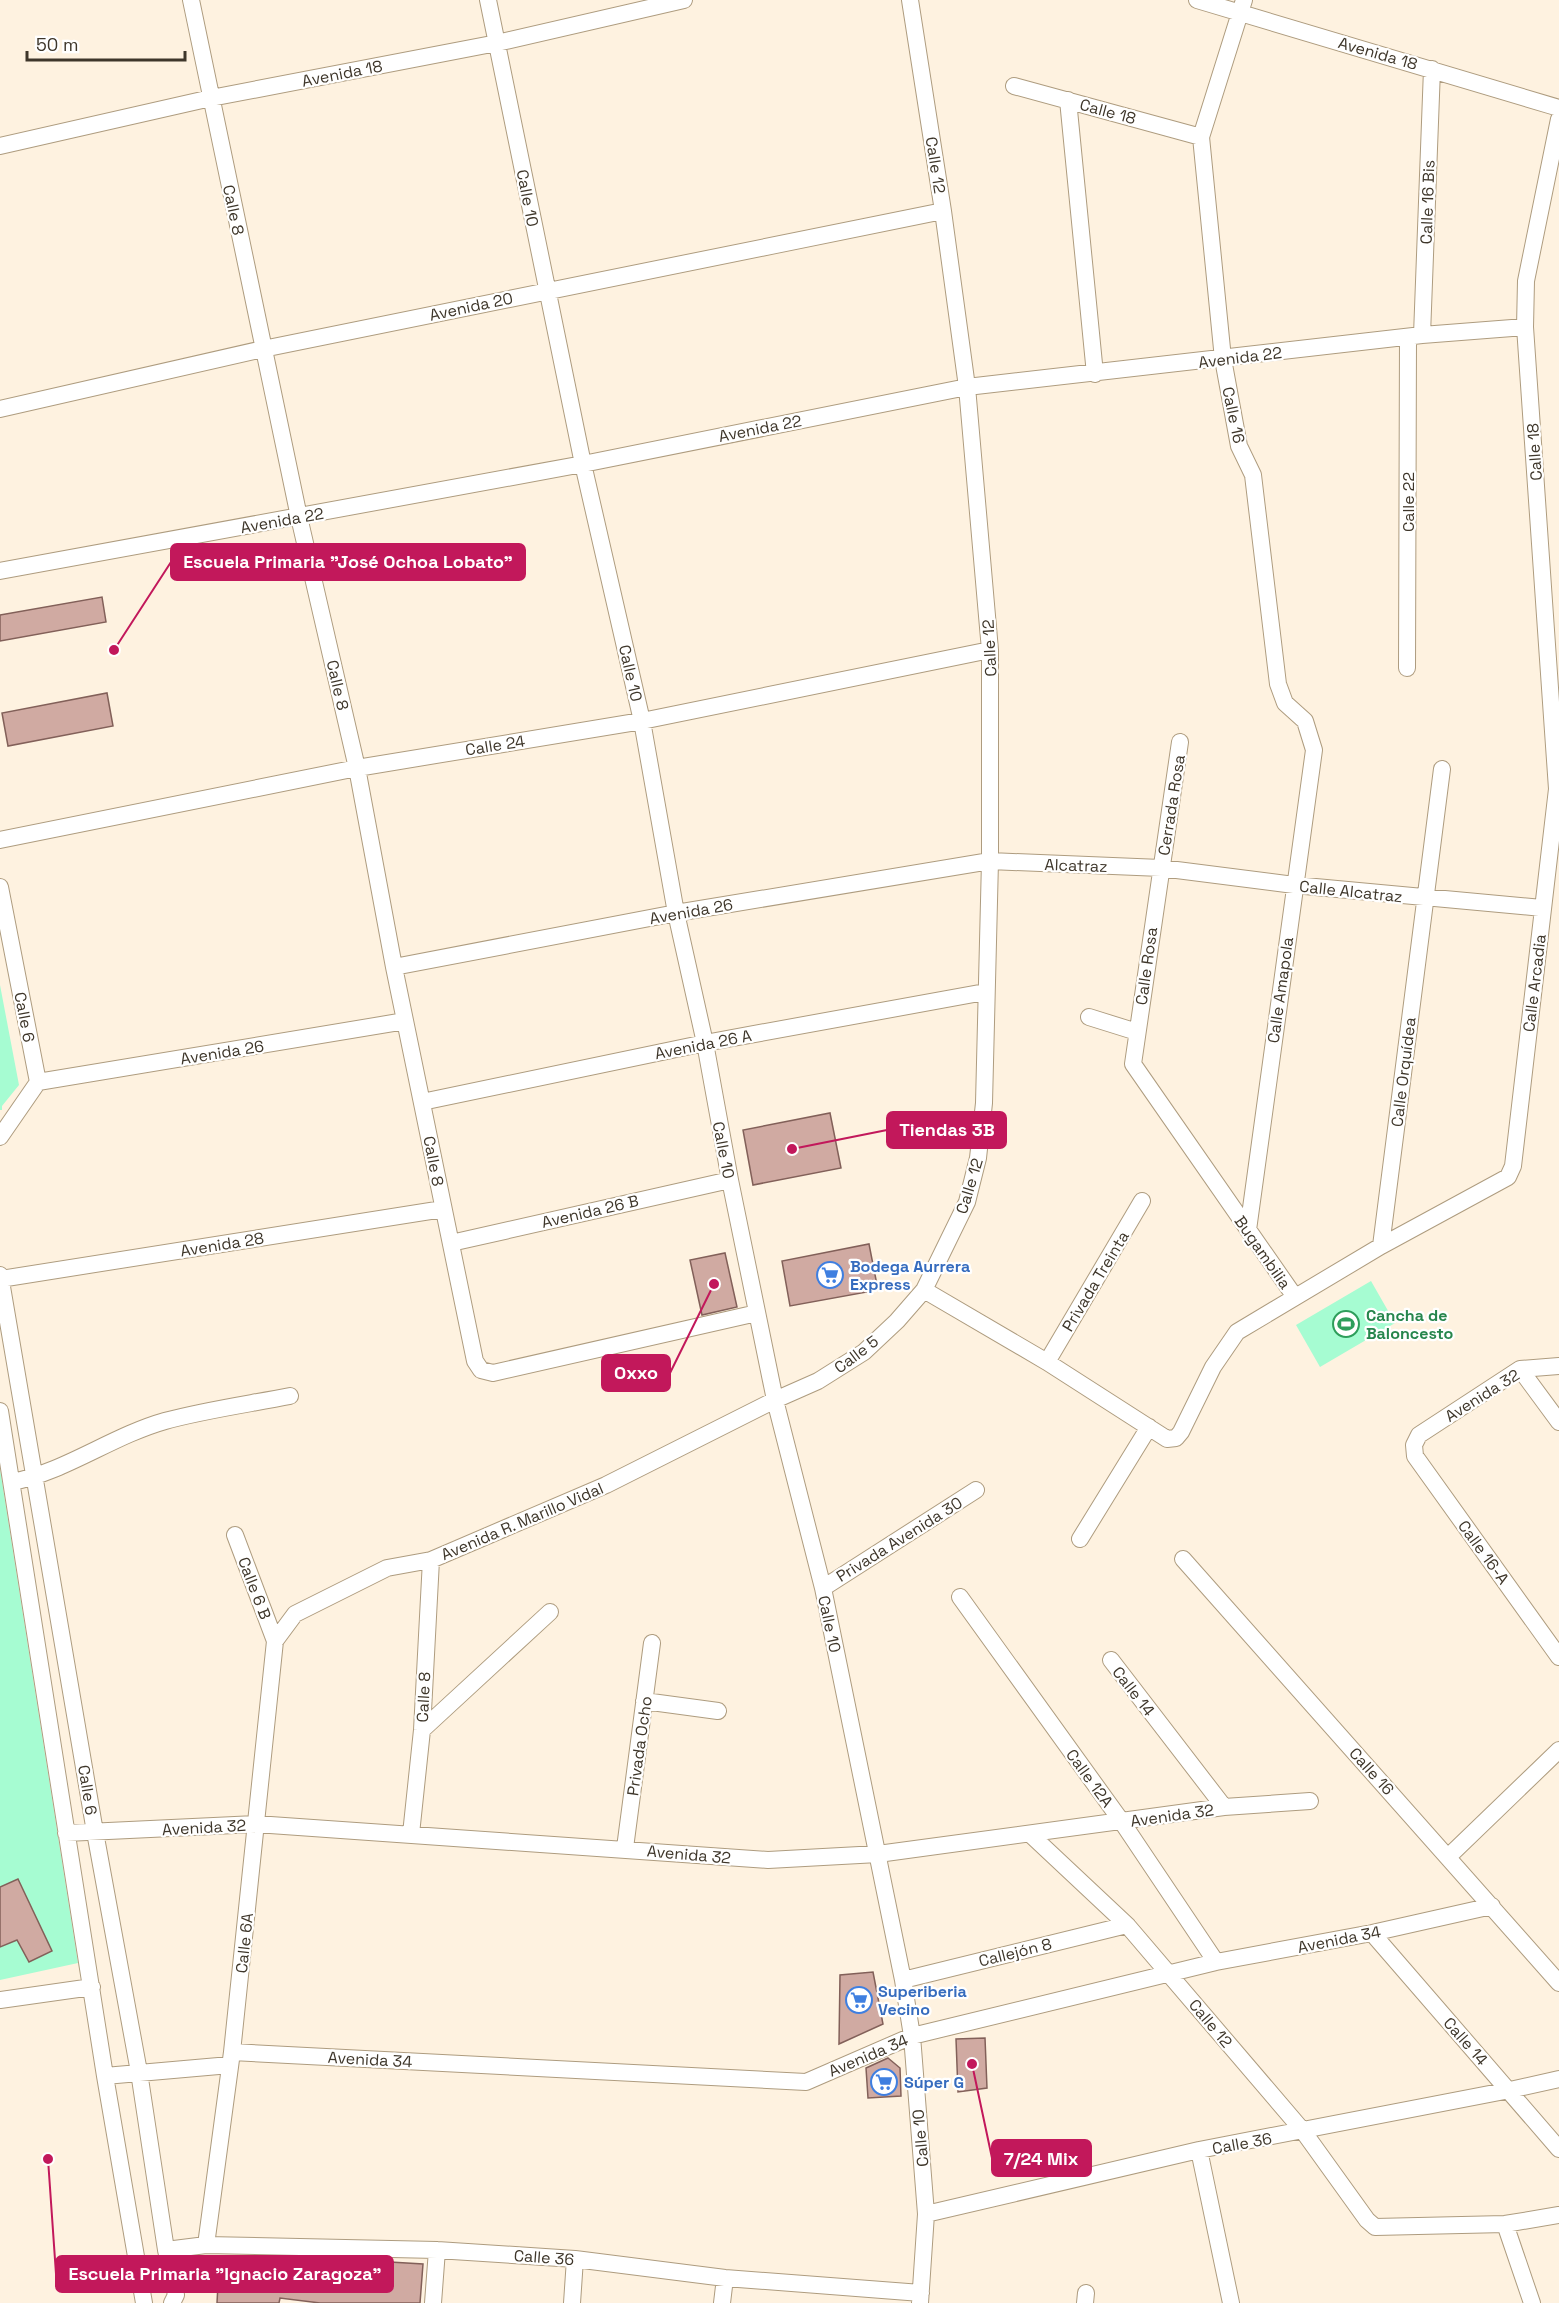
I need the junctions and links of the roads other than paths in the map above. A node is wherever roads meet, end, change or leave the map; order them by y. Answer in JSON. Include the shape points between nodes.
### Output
{"nodes":[{"id":1,"x":191,"y":0,"type":"edge"},
{"id":2,"x":488,"y":0,"type":"edge"},
{"id":3,"x":684,"y":0,"type":"edge"},
{"id":4,"x":910,"y":0,"type":"edge"},
{"id":5,"x":1197,"y":0,"type":"edge"},
{"id":6,"x":1242,"y":7,"type":"edge"},
{"id":7,"x":497,"y":43,"type":"junction"},
{"id":8,"x":1432,"y":69,"type":"junction"},
{"id":9,"x":1014,"y":86,"type":"dead end"},
{"id":10,"x":211,"y":98,"type":"junction"},
{"id":11,"x":1068,"y":100,"type":"junction"},
{"id":12,"x":1559,"y":108,"type":"edge"},
{"id":13,"x":1559,"y":118,"type":"edge"},
{"id":14,"x":1201,"y":137,"type":"junction"},
{"id":15,"x":0,"y":146,"type":"edge"},
{"id":16,"x":943,"y":211,"type":"junction"},
{"id":17,"x":546,"y":291,"type":"junction"},
{"id":18,"x":1525,"y":327,"type":"junction"},
{"id":19,"x":1415,"y":336,"type":"junction"},
{"id":20,"x":264,"y":349,"type":"junction"},
{"id":21,"x":1222,"y":359,"type":"junction"},
{"id":22,"x":1095,"y":374,"type":"junction"},
{"id":23,"x":967,"y":387,"type":"junction"},
{"id":24,"x":0,"y":409,"type":"edge"},
{"id":25,"x":583,"y":464,"type":"junction"},
{"id":26,"x":299,"y":517,"type":"junction"},
{"id":27,"x":0,"y":571,"type":"edge"},
{"id":28,"x":990,"y":650,"type":"junction"},
{"id":29,"x":1407,"y":668,"type":"dead end"},
{"id":30,"x":642,"y":721,"type":"junction"},
{"id":31,"x":1180,"y":742,"type":"dead end"},
{"id":32,"x":1314,"y":750,"type":"joint"},
{"id":33,"x":357,"y":768,"type":"junction"},
{"id":34,"x":1442,"y":769,"type":"dead end"},
{"id":35,"x":1558,"y":789,"type":"edge"},
{"id":36,"x":0,"y":840,"type":"edge"},
{"id":37,"x":990,"y":861,"type":"junction"},
{"id":38,"x":1161,"y":868,"type":"junction"},
{"id":39,"x":1294,"y":885,"type":"junction"},
{"id":40,"x":0,"y":887,"type":"edge"},
{"id":41,"x":1425,"y":898,"type":"junction"},
{"id":42,"x":1542,"y":908,"type":"junction"},
{"id":43,"x":676,"y":913,"type":"junction"},
{"id":44,"x":394,"y":967,"type":"junction"},
{"id":45,"x":985,"y":992,"type":"junction"},
{"id":46,"x":1089,"y":1017,"type":"dead end"},
{"id":47,"x":405,"y":1022,"type":"junction"},
{"id":48,"x":1137,"y":1032,"type":"junction"},
{"id":49,"x":705,"y":1043,"type":"junction"},
{"id":50,"x":1133,"y":1064,"type":"joint"},
{"id":51,"x":38,"y":1082,"type":"junction"},
{"id":52,"x":422,"y":1102,"type":"junction"},
{"id":53,"x":0,"y":1137,"type":"edge"},
{"id":54,"x":1508,"y":1176,"type":"joint"},
{"id":55,"x":730,"y":1180,"type":"junction"},
{"id":56,"x":1142,"y":1201,"type":"dead end"},
{"id":57,"x":443,"y":1209,"type":"junction"},
{"id":58,"x":1248,"y":1230,"type":"junction"},
{"id":59,"x":451,"y":1243,"type":"junction"},
{"id":60,"x":1381,"y":1246,"type":"junction"},
{"id":61,"x":0,"y":1278,"type":"edge"},
{"id":62,"x":924,"y":1290,"type":"junction"},
{"id":63,"x":1295,"y":1297,"type":"junction"},
{"id":64,"x":757,"y":1313,"type":"junction"},
{"id":65,"x":1047,"y":1362,"type":"junction"},
{"id":66,"x":1559,"y":1366,"type":"edge"},
{"id":67,"x":1520,"y":1369,"type":"junction"},
{"id":68,"x":290,"y":1395,"type":"dead end"},
{"id":69,"x":775,"y":1400,"type":"junction"},
{"id":70,"x":0,"y":1411,"type":"edge"},
{"id":71,"x":1559,"y":1422,"type":"edge"},
{"id":72,"x":1149,"y":1428,"type":"junction"},
{"id":73,"x":1414,"y":1445,"type":"joint"},
{"id":74,"x":36,"y":1477,"type":"junction"},
{"id":75,"x":12,"y":1482,"type":"junction"},
{"id":76,"x":976,"y":1490,"type":"dead end"},
{"id":77,"x":235,"y":1535,"type":"dead end"},
{"id":78,"x":1080,"y":1539,"type":"dead end"},
{"id":79,"x":1183,"y":1559,"type":"dead end"},
{"id":80,"x":431,"y":1560,"type":"junction"},
{"id":81,"x":823,"y":1588,"type":"junction"},
{"id":82,"x":960,"y":1597,"type":"dead end"},
{"id":83,"x":550,"y":1612,"type":"dead end"},
{"id":84,"x":275,"y":1641,"type":"junction"},
{"id":85,"x":652,"y":1643,"type":"dead end"},
{"id":86,"x":1559,"y":1657,"type":"edge"},
{"id":87,"x":1111,"y":1660,"type":"dead end"},
{"id":88,"x":644,"y":1701,"type":"junction"},
{"id":89,"x":718,"y":1711,"type":"dead end"},
{"id":90,"x":422,"y":1730,"type":"junction"},
{"id":91,"x":1559,"y":1750,"type":"edge"},
{"id":92,"x":1310,"y":1801,"type":"dead end"},
{"id":93,"x":1224,"y":1807,"type":"junction"},
{"id":94,"x":1122,"y":1822,"type":"junction"},
{"id":95,"x":256,"y":1824,"type":"junction"},
{"id":96,"x":95,"y":1832,"type":"junction"},
{"id":97,"x":66,"y":1833,"type":"junction"},
{"id":98,"x":411,"y":1834,"type":"junction"},
{"id":99,"x":1030,"y":1834,"type":"junction"},
{"id":100,"x":625,"y":1848,"type":"junction"},
{"id":101,"x":878,"y":1854,"type":"junction"},
{"id":102,"x":1448,"y":1857,"type":"junction"},
{"id":103,"x":1492,"y":1906,"type":"junction"},
{"id":104,"x":1127,"y":1925,"type":"junction"},
{"id":105,"x":1372,"y":1933,"type":"junction"},
{"id":106,"x":1216,"y":1962,"type":"junction"},
{"id":107,"x":1168,"y":1973,"type":"junction"},
{"id":108,"x":903,"y":1980,"type":"junction"},
{"id":109,"x":1559,"y":1983,"type":"edge"},
{"id":110,"x":92,"y":1987,"type":"junction"},
{"id":111,"x":0,"y":2000,"type":"edge"},
{"id":112,"x":912,"y":2036,"type":"junction"},
{"id":113,"x":231,"y":2058,"type":"junction"},
{"id":114,"x":139,"y":2072,"type":"junction"},
{"id":115,"x":105,"y":2076,"type":"junction"},
{"id":116,"x":1559,"y":2079,"type":"edge"},
{"id":117,"x":1510,"y":2091,"type":"junction"},
{"id":118,"x":1303,"y":2132,"type":"junction"},
{"id":119,"x":1559,"y":2149,"type":"edge"},
{"id":120,"x":1199,"y":2150,"type":"junction"},
{"id":121,"x":926,"y":2214,"type":"junction"},
{"id":122,"x":1559,"y":2215,"type":"edge"},
{"id":123,"x":1505,"y":2224,"type":"junction"},
{"id":124,"x":206,"y":2245,"type":"junction"},
{"id":125,"x":166,"y":2250,"type":"junction"},
{"id":126,"x":437,"y":2250,"type":"junction"},
{"id":127,"x":575,"y":2259,"type":"junction"},
{"id":128,"x":725,"y":2278,"type":"junction"},
{"id":129,"x":920,"y":2298,"type":"edge"},
{"id":130,"x":144,"y":2303,"type":"edge"},
{"id":131,"x":172,"y":2303,"type":"edge"},
{"id":132,"x":433,"y":2303,"type":"edge"},
{"id":133,"x":572,"y":2303,"type":"edge"},
{"id":134,"x":722,"y":2303,"type":"edge"},
{"id":135,"x":1231,"y":2303,"type":"edge"},
{"id":136,"x":1532,"y":2303,"type":"edge"}],
"edges":[{"from":1,"to":10,"type":"street","name":"Calle 8"},
{"from":2,"to":7,"type":"street","name":"Calle 10"},
{"from":3,"to":7,"type":"street","name":"Avenida 18"},
{"from":4,"to":16,"type":"street","name":"Calle 12"},
{"from":5,"to":6,"type":"street","name":"Avenida 18"},
{"from":6,"to":8,"type":"street","name":"Avenida 18"},
{"from":6,"to":14,"type":"street","name":"Calle 16"},
{"from":7,"to":10,"type":"street","name":"Avenida 18"},
{"from":7,"to":17,"type":"street","name":"Calle 10"},
{"from":8,"to":12,"type":"street","name":"Avenida 18"},
{"from":8,"to":19,"type":"street","name":"Calle 16 Bis"},
{"from":9,"to":11,"type":"street","name":"Calle 18"},
{"from":10,"to":15,"type":"street","name":"Avenida 18"},
{"from":10,"to":20,"type":"street","name":"Calle 8"},
{"from":11,"to":14,"type":"street","name":"Calle 18"},
{"from":11,"to":22,"type":"street"},
{"from":13,"to":18,"type":"street","name":"Calle 18","via":[[1526,281]]},
{"from":14,"to":21,"type":"street","name":"Calle 16"},
{"from":16,"to":17,"type":"street","name":"Avenida 20"},
{"from":16,"to":23,"type":"street","name":"Calle 12"},
{"from":17,"to":20,"type":"street","name":"Avenida 20"},
{"from":17,"to":25,"type":"street","name":"Calle 10"},
{"from":18,"to":19,"type":"street","name":"Avenida 22"},
{"from":18,"to":35,"type":"street","name":"Calle 18"},
{"from":19,"to":21,"type":"street","name":"Avenida 22"},
{"from":19,"to":29,"type":"street","name":"Calle 22"},
{"from":20,"to":24,"type":"street","name":"Avenida 20"},
{"from":20,"to":26,"type":"street","name":"Calle 8"},
{"from":21,"to":22,"type":"street","name":"Avenida 22"},
{"from":21,"to":32,"type":"street","name":"Calle 16","via":[[1239,446],[1253,475],[1278,684],[1285,704],[1305,721]]},
{"from":22,"to":23,"type":"street","name":"Avenida 22"},
{"from":23,"to":25,"type":"street","name":"Avenida 22"},
{"from":23,"to":28,"type":"street","name":"Calle 12"},
{"from":25,"to":26,"type":"street","name":"Avenida 22"},
{"from":25,"to":30,"type":"street","name":"Calle 10"},
{"from":26,"to":27,"type":"street","name":"Avenida 22"},
{"from":26,"to":33,"type":"street","name":"Calle 8"},
{"from":28,"to":30,"type":"street","name":"Calle 24"},
{"from":28,"to":37,"type":"street","name":"Calle 12"},
{"from":30,"to":33,"type":"street","name":"Calle 24"},
{"from":30,"to":43,"type":"street","name":"Calle 10"},
{"from":31,"to":38,"type":"street","name":"Cerrada Rosa"},
{"from":32,"to":39,"type":"street","name":"Calle Amapola"},
{"from":33,"to":36,"type":"street","name":"Calle 24"},
{"from":33,"to":44,"type":"street","name":"Calle 8"},
{"from":34,"to":41,"type":"street","name":"Calle Orquídea"},
{"from":35,"to":42,"type":"street","name":"Calle Arcadia"},
{"from":37,"to":38,"type":"street","name":"Alcatraz"},
{"from":37,"to":43,"type":"street","name":"Avenida 26"},
{"from":37,"to":45,"type":"street","name":"Calle 12"},
{"from":38,"to":39,"type":"street","name":"Calle Alcatraz"},
{"from":38,"to":48,"type":"street","name":"Calle Rosa"},
{"from":39,"to":41,"type":"street","name":"Calle Alcatraz"},
{"from":39,"to":58,"type":"street","name":"Calle Amapola"},
{"from":40,"to":51,"type":"street","name":"Calle 6"},
{"from":41,"to":42,"type":"street","name":"Calle Alcatraz"},
{"from":41,"to":60,"type":"street","name":"Calle Orquídea"},
{"from":42,"to":54,"type":"street","name":"Calle Arcadia","via":[[1513,1166]]},
{"from":43,"to":44,"type":"street","name":"Avenida 26"},
{"from":43,"to":49,"type":"street","name":"Calle 10"},
{"from":44,"to":47,"type":"street","name":"Calle 8"},
{"from":45,"to":49,"type":"street","name":"Avenida 26 A"},
{"from":45,"to":62,"type":"street","name":"Calle 12","via":[[984,1103],[978,1158],[967,1202]]},
{"from":46,"to":48,"type":"street"},
{"from":47,"to":51,"type":"street","name":"Avenida 26"},
{"from":47,"to":52,"type":"street","name":"Calle 8"},
{"from":48,"to":50,"type":"street","name":"Calle Rosa"},
{"from":49,"to":52,"type":"street","name":"Avenida 26 A"},
{"from":49,"to":55,"type":"street","name":"Calle 10"},
{"from":50,"to":58,"type":"street","name":"Bugambilia"},
{"from":51,"to":53,"type":"street"},
{"from":52,"to":57,"type":"street","name":"Calle 8"},
{"from":54,"to":60,"type":"street","name":"Bugambilia"},
{"from":55,"to":59,"type":"street","name":"Avenida 26 B"},
{"from":55,"to":64,"type":"street","name":"Calle 10"},
{"from":56,"to":65,"type":"street","name":"Privada Treinta"},
{"from":57,"to":59,"type":"street","name":"Calle 8"},
{"from":57,"to":61,"type":"street","name":"Avenida 28"},
{"from":58,"to":63,"type":"street","name":"Bugambilia"},
{"from":59,"to":64,"type":"street","name":"Calle 8","via":[[475,1361],[481,1370],[493,1373]]},
{"from":60,"to":63,"type":"street","name":"Bugambilia"},
{"from":61,"to":74,"type":"street","name":"Calle 6"},
{"from":62,"to":65,"type":"street"},
{"from":62,"to":69,"type":"street","name":"Calle 5","via":[[864,1352],[818,1381]]},
{"from":63,"to":72,"type":"street","via":[[1237,1332],[1213,1367],[1176,1438],[1167,1438]]},
{"from":64,"to":69,"type":"street","name":"Calle 10"},
{"from":65,"to":72,"type":"street"},
{"from":66,"to":67,"type":"street","name":"Avenida 32"},
{"from":67,"to":71,"type":"street"},
{"from":67,"to":73,"type":"street","name":"Avenida 32","via":[[1419,1436]]},
{"from":68,"to":74,"type":"street","via":[[164,1421]]},
{"from":69,"to":80,"type":"street","name":"Avenida R. Marillo Vidal","via":[[606,1485]]},
{"from":69,"to":81,"type":"street","name":"Calle 10"},
{"from":70,"to":75,"type":"street","name":"Calle 6"},
{"from":72,"to":78,"type":"street"},
{"from":73,"to":86,"type":"street","name":"Calle 16-A","via":[[1415,1456]]},
{"from":74,"to":75,"type":"street"},
{"from":74,"to":96,"type":"street","name":"Calle 6"},
{"from":75,"to":97,"type":"street","name":"Calle 6"},
{"from":76,"to":81,"type":"street","name":"Privada Avenida 30"},
{"from":77,"to":84,"type":"street","name":"Calle 6 B"},
{"from":79,"to":102,"type":"street","name":"Calle 16"},
{"from":80,"to":84,"type":"street","name":"Avenida R. Marillo Vidal","via":[[387,1568],[295,1614]]},
{"from":80,"to":90,"type":"street","name":"Calle 8"},
{"from":81,"to":101,"type":"street","name":"Calle 10"},
{"from":82,"to":94,"type":"street","name":"Calle 12A"},
{"from":83,"to":90,"type":"street"},
{"from":84,"to":95,"type":"street","name":"Calle 6A"},
{"from":85,"to":88,"type":"street","name":"Privada Ocho"},
{"from":87,"to":93,"type":"street","name":"Calle 14"},
{"from":88,"to":89,"type":"street"},
{"from":88,"to":100,"type":"street","name":"Privada Ocho"},
{"from":90,"to":98,"type":"street","name":"Calle 8"},
{"from":91,"to":102,"type":"street"},
{"from":92,"to":93,"type":"street","name":"Avenida 32"},
{"from":93,"to":94,"type":"street","name":"Avenida 32"},
{"from":94,"to":99,"type":"street","name":"Avenida 32"},
{"from":94,"to":106,"type":"street","name":"Calle 12A"},
{"from":95,"to":96,"type":"street","name":"Avenida 32"},
{"from":95,"to":98,"type":"street","name":"Avenida 32"},
{"from":95,"to":113,"type":"street","name":"Calle 6A"},
{"from":96,"to":97,"type":"street","name":"Avenida 32"},
{"from":96,"to":114,"type":"street","name":"Calle 6"},
{"from":97,"to":110,"type":"street","name":"Calle 6"},
{"from":98,"to":100,"type":"street","name":"Avenida 32"},
{"from":99,"to":101,"type":"street","name":"Avenida 32"},
{"from":99,"to":104,"type":"street","name":"Calle 12"},
{"from":100,"to":101,"type":"street","name":"Avenida 32","via":[[768,1860]]},
{"from":101,"to":108,"type":"street","name":"Calle 10"},
{"from":102,"to":103,"type":"street","name":"Calle 16"},
{"from":103,"to":105,"type":"street","name":"Avenida 34"},
{"from":103,"to":109,"type":"street","name":"Calle 16"},
{"from":104,"to":107,"type":"street","name":"Calle 12"},
{"from":104,"to":108,"type":"street","name":"Callejón 8"},
{"from":105,"to":106,"type":"street","name":"Avenida 34"},
{"from":105,"to":117,"type":"street","name":"Calle 14"},
{"from":106,"to":107,"type":"street","name":"Avenida 34"},
{"from":107,"to":112,"type":"street","name":"Avenida 34"},
{"from":107,"to":118,"type":"street","name":"Calle 12"},
{"from":108,"to":112,"type":"street","name":"Calle 10"},
{"from":110,"to":111,"type":"street"},
{"from":110,"to":115,"type":"street","name":"Calle 6"},
{"from":112,"to":113,"type":"street","name":"Avenida 34","via":[[806,2082]]},
{"from":112,"to":121,"type":"street","name":"Calle 10"},
{"from":113,"to":114,"type":"street","name":"Avenida 34"},
{"from":113,"to":124,"type":"street","name":"Calle 6A"},
{"from":114,"to":115,"type":"street","name":"Avenida 34"},
{"from":114,"to":125,"type":"street","name":"Calle 6"},
{"from":115,"to":130,"type":"street","name":"Calle 6"},
{"from":116,"to":117,"type":"street","name":"Calle 36"},
{"from":117,"to":118,"type":"street","name":"Calle 36"},
{"from":117,"to":119,"type":"street","name":"Calle 14"},
{"from":118,"to":120,"type":"street","name":"Calle 36"},
{"from":118,"to":123,"type":"street","name":"Calle 12","via":[[1375,2227]]},
{"from":120,"to":121,"type":"street","name":"Calle 36"},
{"from":120,"to":135,"type":"street"},
{"from":121,"to":129,"type":"street","name":"Calle 10"},
{"from":122,"to":123,"type":"street"},
{"from":123,"to":136,"type":"street"},
{"from":124,"to":125,"type":"street","name":"Calle 36"},
{"from":124,"to":126,"type":"street","name":"Calle 36"},
{"from":125,"to":131,"type":"street","name":"Calle 6","via":[[176,2295]]},
{"from":126,"to":127,"type":"street","name":"Calle 36"},
{"from":126,"to":132,"type":"street"},
{"from":127,"to":128,"type":"street","name":"Calle 36"},
{"from":127,"to":133,"type":"street"},
{"from":128,"to":129,"type":"street","name":"Calle 36"},
{"from":128,"to":134,"type":"street"}]}
